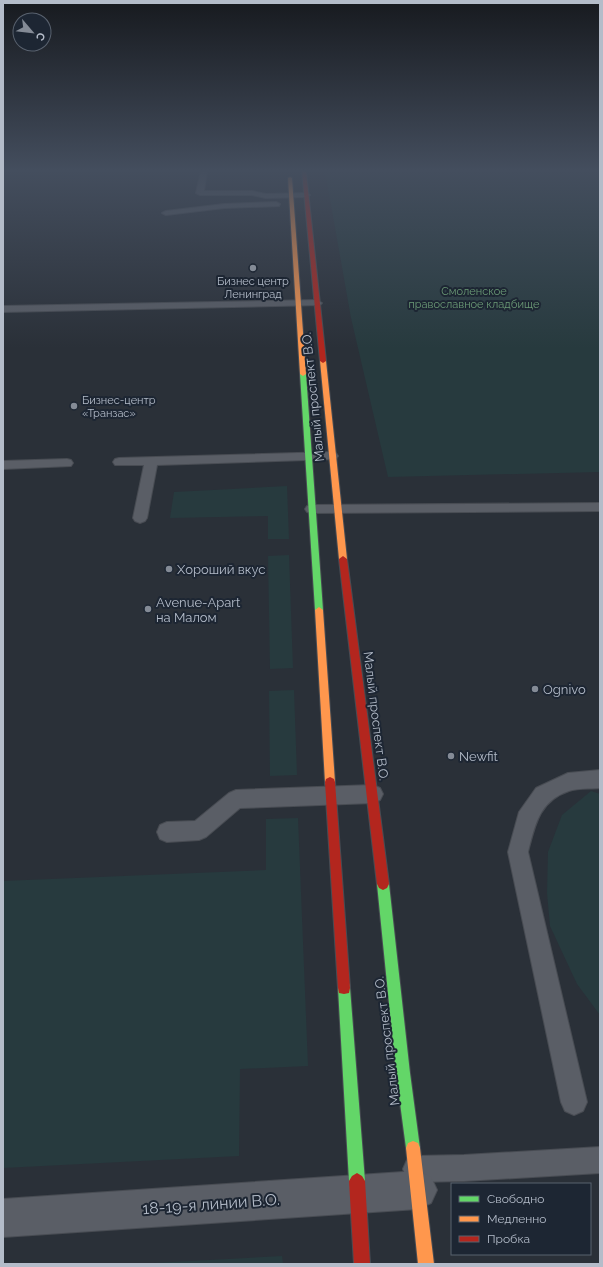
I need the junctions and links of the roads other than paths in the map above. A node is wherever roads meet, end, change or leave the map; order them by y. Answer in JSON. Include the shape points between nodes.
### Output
{"nodes":[{"id":1,"x":294,"y":230,"type":"edge"},
{"id":2,"x":309,"y":230,"type":"edge"},
{"id":3,"x":316,"y":303,"type":"junction"},
{"id":4,"x":298,"y":304,"type":"junction"},
{"id":5,"x":3,"y":309,"type":"edge"},
{"id":6,"x":309,"y":456,"type":"junction"},
{"id":7,"x":332,"y":456,"type":"junction"},
{"id":8,"x":151,"y":461,"type":"junction"},
{"id":9,"x":119,"y":462,"type":"dead end"},
{"id":10,"x":67,"y":463,"type":"dead end"},
{"id":11,"x":3,"y":465,"type":"edge"},
{"id":12,"x":600,"y":507,"type":"edge"},
{"id":13,"x":312,"y":508,"type":"junction"},
{"id":14,"x":337,"y":508,"type":"junction"},
{"id":15,"x":140,"y":518,"type":"dead end"},
{"id":16,"x":600,"y":779,"type":"edge"},
{"id":17,"x":373,"y":794,"type":"junction"},
{"id":18,"x":330,"y":795,"type":"junction"},
{"id":19,"x":167,"y":832,"type":"dead end"},
{"id":20,"x":574,"y":1102,"type":"dead end"},
{"id":21,"x":600,"y":1160,"type":"edge"},
{"id":22,"x":417,"y":1180,"type":"junction"},
{"id":23,"x":357,"y":1194,"type":"junction"},
{"id":24,"x":3,"y":1218,"type":"edge"},
{"id":25,"x":362,"y":1264,"type":"edge"},
{"id":26,"x":426,"y":1264,"type":"edge"}],
"edges":[{"from":1,"to":4,"type":"main road","name":"Малый проспект В.О."},
{"from":2,"to":3,"type":"main road","name":"Малый проспект В.О."},
{"from":3,"to":4,"type":"lane"},
{"from":3,"to":7,"type":"main road","name":"Малый проспект В.О."},
{"from":4,"to":5,"type":"lane"},
{"from":4,"to":6,"type":"main road","name":"Малый проспект В.О."},
{"from":6,"to":7,"type":"lane"},
{"from":6,"to":8,"type":"lane"},
{"from":6,"to":13,"type":"main road","name":"Малый проспект В.О."},
{"from":7,"to":14,"type":"main road","name":"Малый проспект В.О."},
{"from":8,"to":9,"type":"lane"},
{"from":8,"to":15,"type":"lane"},
{"from":10,"to":11,"type":"lane"},
{"from":12,"to":14,"type":"lane"},
{"from":13,"to":14,"type":"lane"},
{"from":13,"to":18,"type":"main road","name":"Малый проспект В.О."},
{"from":14,"to":17,"type":"main road","name":"Малый проспект В.О."},
{"from":16,"to":20,"type":"lane","via":[[568,782],[543,794],[526,819],[518,852]]},
{"from":17,"to":18,"type":"lane"},
{"from":17,"to":22,"type":"main road","name":"Малый проспект В.О."},
{"from":18,"to":19,"type":"lane","via":[[236,799],[199,830]]},
{"from":18,"to":23,"type":"main road","name":"Малый проспект В.О."},
{"from":21,"to":22,"type":"lane","via":[[464,1168]]},
{"from":22,"to":23,"type":"street","name":"18-19-я линии В.О."},
{"from":22,"to":26,"type":"main road","name":"Малый проспект В.О."},
{"from":23,"to":24,"type":"street","name":"18-19-я линии В.О."},
{"from":23,"to":25,"type":"main road","name":"Малый проспект В.О."}]}
